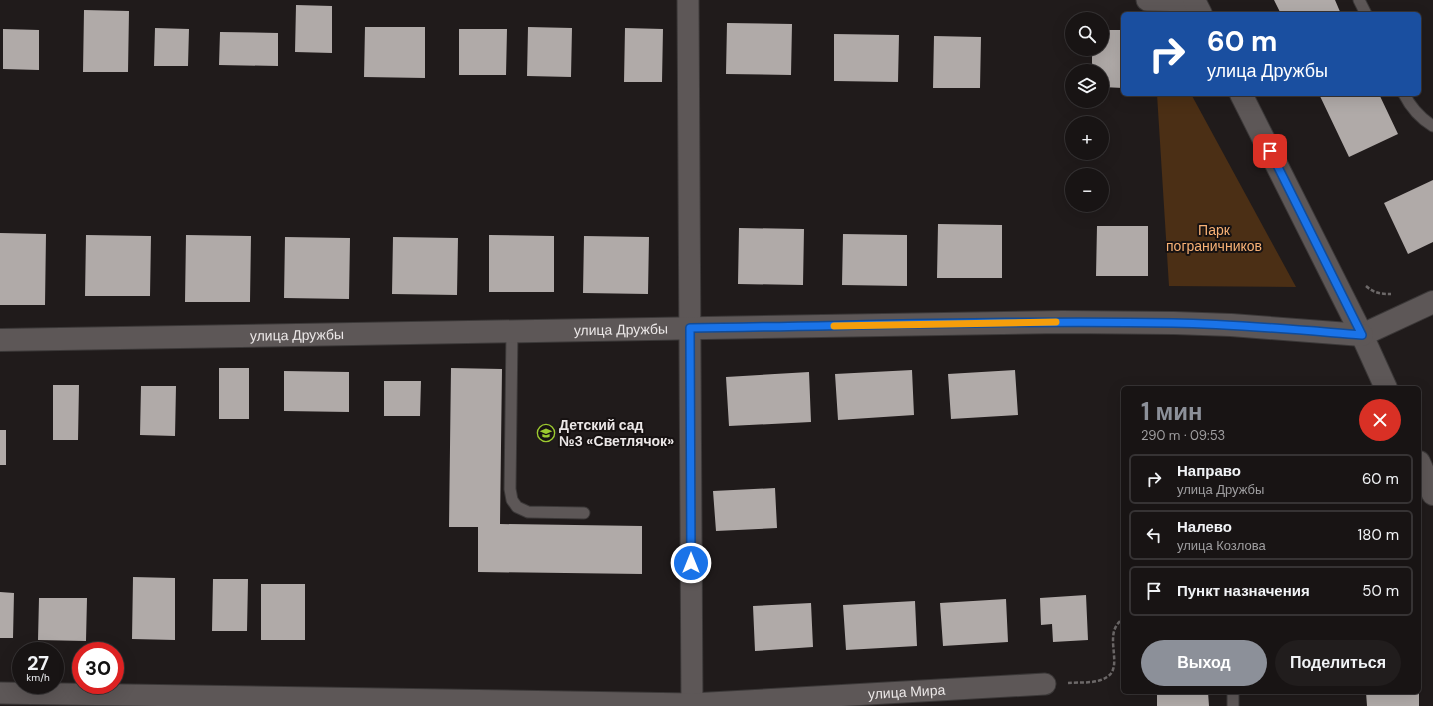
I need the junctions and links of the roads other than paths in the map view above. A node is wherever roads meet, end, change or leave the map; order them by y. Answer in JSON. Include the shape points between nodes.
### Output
{"nodes":[{"id":1,"x":688,"y":0,"type":"edge"},
{"id":2,"x":1147,"y":0,"type":"edge"},
{"id":3,"x":1359,"y":0,"type":"edge"},
{"id":4,"x":1197,"y":5,"type":"edge"},
{"id":5,"x":1365,"y":12,"type":"edge"},
{"id":6,"x":1242,"y":96,"type":"edge"},
{"id":7,"x":1405,"y":96,"type":"edge"},
{"id":8,"x":1433,"y":126,"type":"edge"},
{"id":9,"x":1433,"y":302,"type":"edge"},
{"id":10,"x":690,"y":328,"type":"junction"},
{"id":11,"x":512,"y":331,"type":"junction"},
{"id":12,"x":1362,"y":335,"type":"junction"},
{"id":13,"x":0,"y":340,"type":"edge"},
{"id":14,"x":1385,"y":386,"type":"edge"},
{"id":15,"x":1421,"y":467,"type":"edge"},
{"id":16,"x":1433,"y":494,"type":"edge"},
{"id":17,"x":584,"y":513,"type":"dead end"},
{"id":18,"x":1045,"y":684,"type":"road end"},
{"id":19,"x":0,"y":693,"type":"edge"},
{"id":20,"x":1233,"y":694,"type":"edge"},
{"id":21,"x":692,"y":705,"type":"edge"},
{"id":22,"x":1233,"y":706,"type":"edge"}],
"edges":[{"from":1,"to":10,"type":"street"},
{"from":2,"to":4,"type":"street"},
{"from":3,"to":5,"type":"lane"},
{"from":6,"to":12,"type":"street"},
{"from":7,"to":8,"type":"lane","via":[[1423,120]]},
{"from":9,"to":12,"type":"street"},
{"from":10,"to":11,"type":"street","name":"улица Дружбы"},
{"from":10,"to":12,"type":"street","name":"улица Дружбы","via":[[1062,322],[1174,323]]},
{"from":10,"to":21,"type":"street"},
{"from":11,"to":13,"type":"street","name":"улица Дружбы"},
{"from":11,"to":17,"type":"lane","via":[[512,500],[528,512]]},
{"from":12,"to":14,"type":"street"},
{"from":15,"to":16,"type":"street"},
{"from":18,"to":21,"type":"street","name":"улица Мира"},
{"from":19,"to":21,"type":"street","name":"улица Мира"},
{"from":20,"to":22,"type":"lane"}]}
